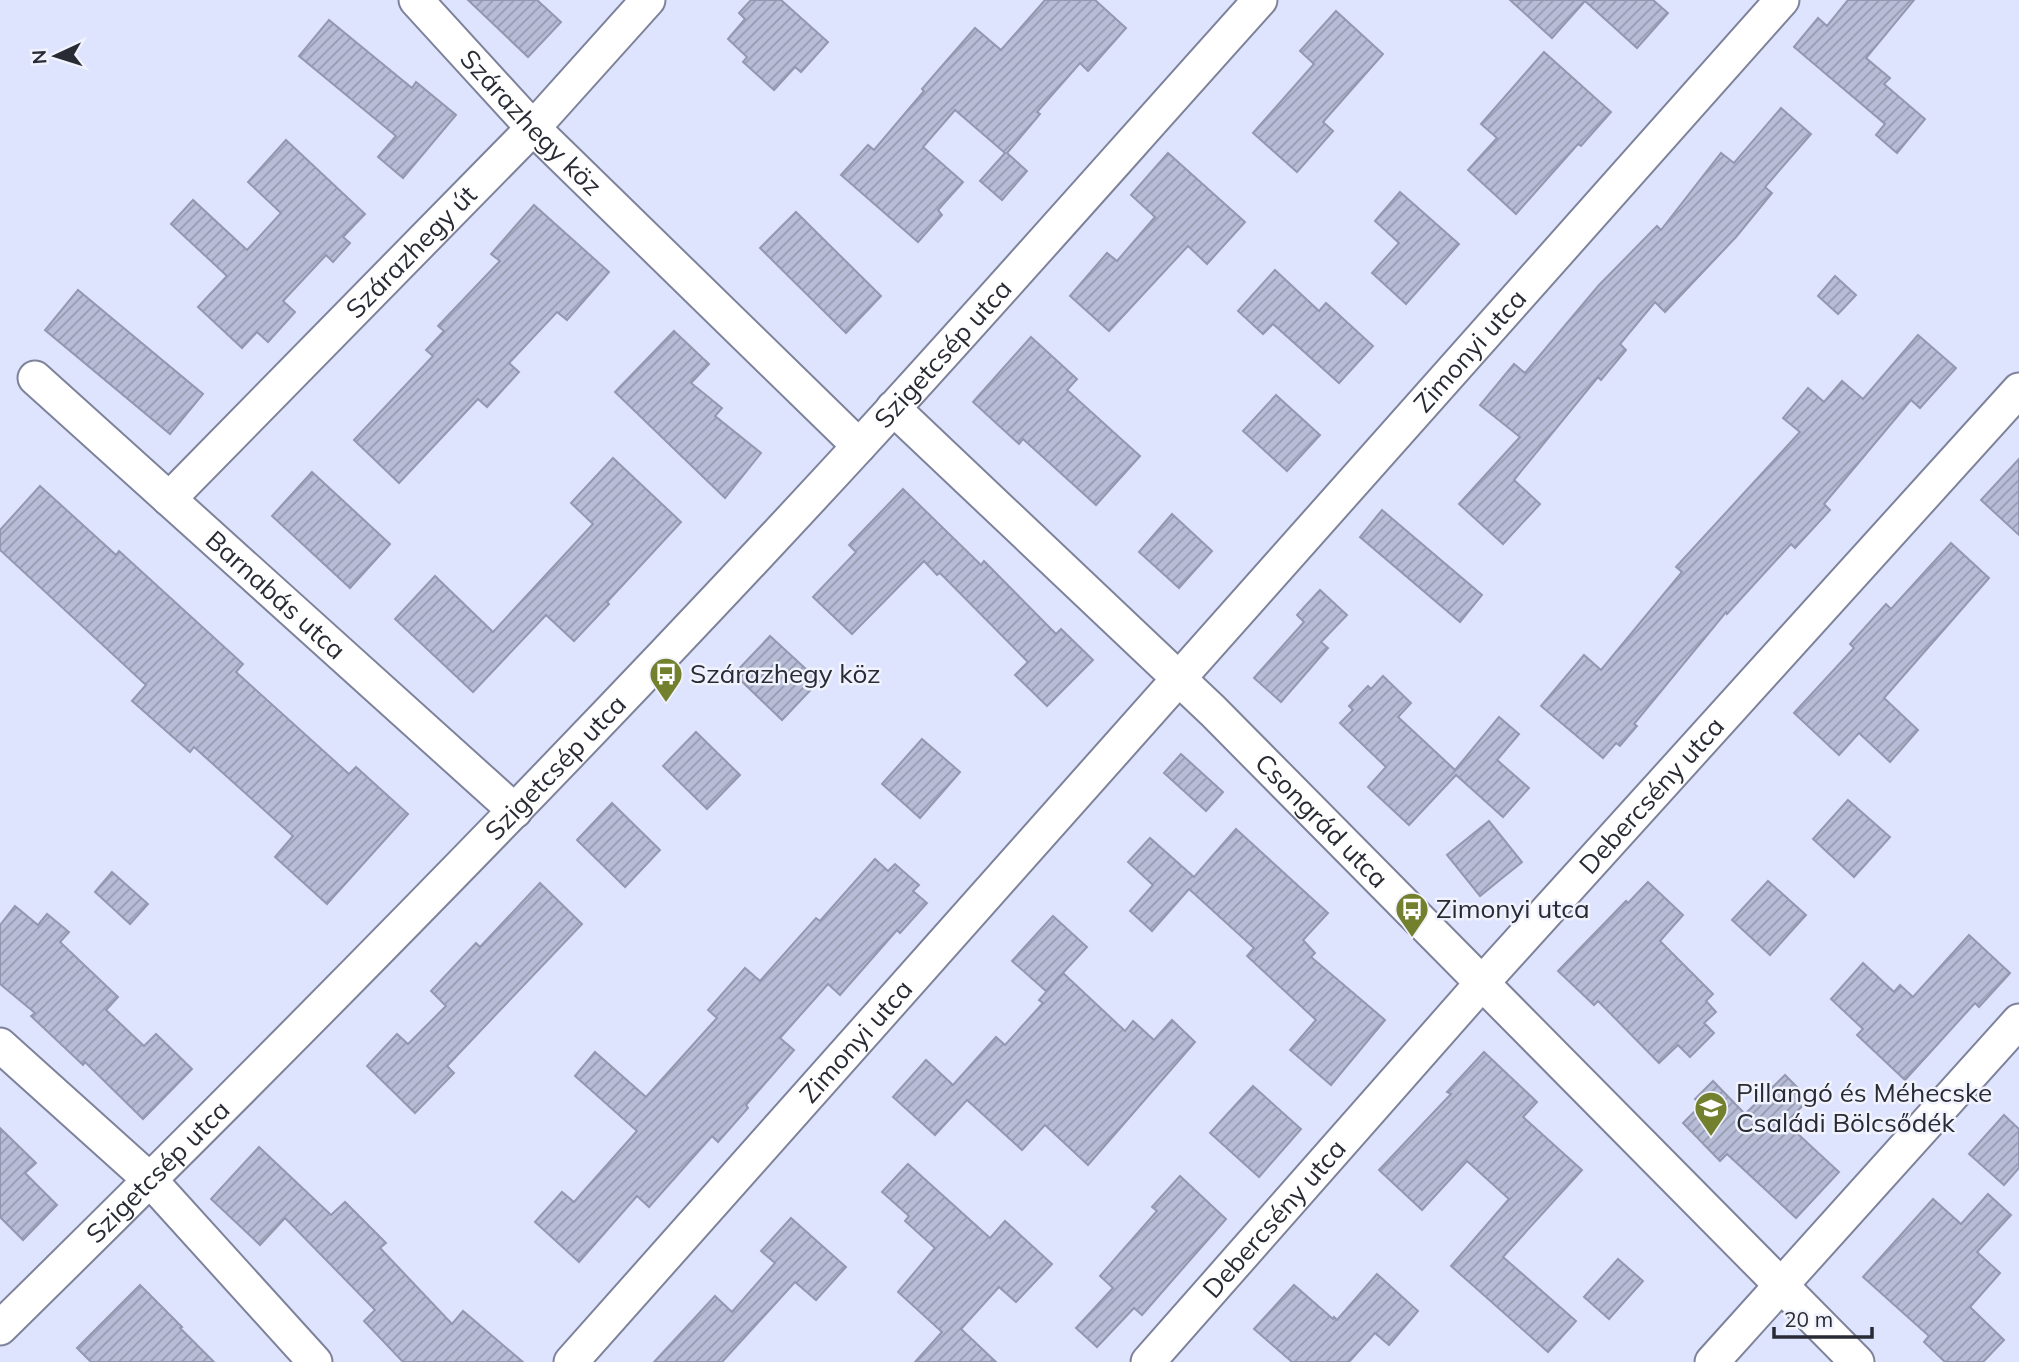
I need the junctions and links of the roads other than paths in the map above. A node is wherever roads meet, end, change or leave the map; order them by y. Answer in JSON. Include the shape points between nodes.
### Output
{"nodes":[{"id":1,"x":416,"y":0,"type":"edge"},
{"id":2,"x":648,"y":0,"type":"edge"},
{"id":3,"x":1260,"y":0,"type":"edge"},
{"id":4,"x":1782,"y":0,"type":"edge"},
{"id":5,"x":533,"y":128,"type":"junction"},
{"id":6,"x":34,"y":378,"type":"dead end"},
{"id":7,"x":2019,"y":390,"type":"edge"},
{"id":8,"x":893,"y":408,"type":"junction"},
{"id":9,"x":859,"y":446,"type":"junction"},
{"id":10,"x":169,"y":499,"type":"junction"},
{"id":11,"x":1177,"y":679,"type":"junction"},
{"id":12,"x":515,"y":811,"type":"junction"},
{"id":13,"x":1482,"y":983,"type":"junction"},
{"id":14,"x":2019,"y":1021,"type":"edge"},
{"id":15,"x":0,"y":1045,"type":"edge"},
{"id":16,"x":150,"y":1180,"type":"junction"},
{"id":17,"x":1780,"y":1285,"type":"junction"},
{"id":18,"x":0,"y":1328,"type":"edge"},
{"id":19,"x":315,"y":1362,"type":"edge"},
{"id":20,"x":571,"y":1362,"type":"edge"},
{"id":21,"x":1148,"y":1362,"type":"edge"},
{"id":22,"x":1712,"y":1362,"type":"edge"},
{"id":23,"x":1857,"y":1362,"type":"edge"}],
"edges":[{"from":1,"to":5,"type":"street","name":"Szárazhegy köz"},
{"from":2,"to":5,"type":"street","name":"Szárazhegy út"},
{"from":3,"to":8,"type":"street","name":"Szigetcsép utca"},
{"from":4,"to":11,"type":"street","name":"Zimonyi utca"},
{"from":5,"to":9,"type":"street","name":"Szárazhegy köz"},
{"from":5,"to":10,"type":"street","name":"Szárazhegy út"},
{"from":6,"to":10,"type":"street","name":"Barnabás utca"},
{"from":7,"to":13,"type":"street","name":"Debercsény utca"},
{"from":8,"to":9,"type":"street","name":"Szigetcsép utca"},
{"from":8,"to":11,"type":"street","name":"Csongrád utca"},
{"from":9,"to":12,"type":"street","name":"Szigetcsép utca"},
{"from":10,"to":12,"type":"street","name":"Barnabás utca"},
{"from":11,"to":13,"type":"street","name":"Csongrád utca"},
{"from":11,"to":20,"type":"street","name":"Zimonyi utca"},
{"from":12,"to":16,"type":"street","name":"Szigetcsép utca"},
{"from":13,"to":17,"type":"street","name":"Csongrád utca"},
{"from":13,"to":21,"type":"street","name":"Debercsény utca"},
{"from":14,"to":17,"type":"street"},
{"from":15,"to":16,"type":"street"},
{"from":16,"to":18,"type":"street","name":"Szigetcsép utca"},
{"from":16,"to":19,"type":"street"},
{"from":17,"to":22,"type":"street"},
{"from":17,"to":23,"type":"street","name":"Csongrád utca"}]}
